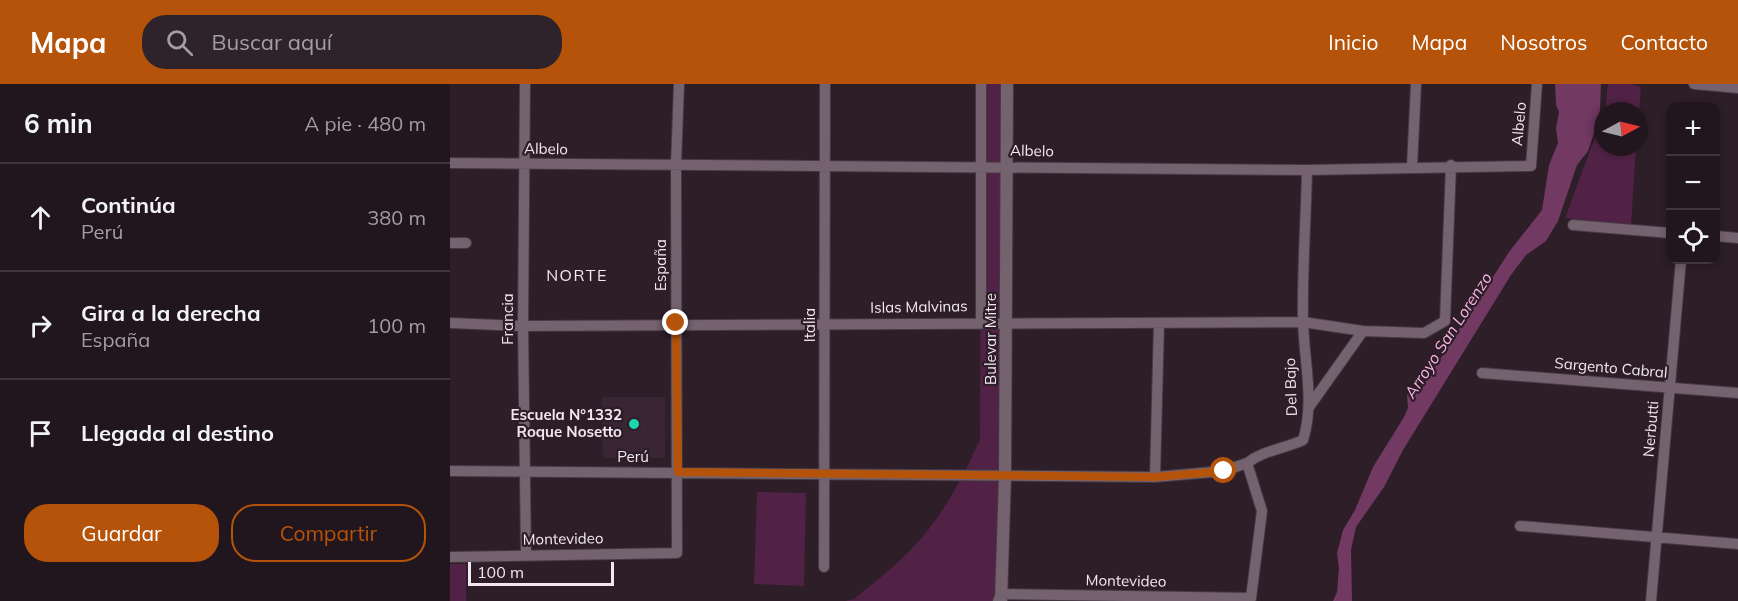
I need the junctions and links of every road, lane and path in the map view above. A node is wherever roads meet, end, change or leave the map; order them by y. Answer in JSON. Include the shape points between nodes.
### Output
{"nodes":[{"id":1,"x":525,"y":84,"type":"edge"},
{"id":2,"x":679,"y":84,"type":"edge"},
{"id":3,"x":825,"y":84,"type":"edge"},
{"id":4,"x":981,"y":84,"type":"edge"},
{"id":5,"x":1007,"y":84,"type":"edge"},
{"id":6,"x":1416,"y":84,"type":"edge"},
{"id":7,"x":1537,"y":84,"type":"edge"},
{"id":8,"x":1694,"y":84,"type":"edge"},
{"id":9,"x":1738,"y":88,"type":"edge"},
{"id":10,"x":450,"y":163,"type":"edge"},
{"id":11,"x":525,"y":164,"type":"junction"},
{"id":12,"x":825,"y":164,"type":"junction"},
{"id":13,"x":676,"y":165,"type":"junction"},
{"id":14,"x":980,"y":165,"type":"junction"},
{"id":15,"x":1451,"y":165,"type":"junction"},
{"id":16,"x":1007,"y":166,"type":"junction"},
{"id":17,"x":1412,"y":167,"type":"junction"},
{"id":18,"x":1307,"y":170,"type":"junction"},
{"id":19,"x":1573,"y":225,"type":"dead end"},
{"id":20,"x":1666,"y":233,"type":"edge"},
{"id":21,"x":1720,"y":236,"type":"edge"},
{"id":22,"x":1738,"y":238,"type":"edge"},
{"id":23,"x":450,"y":243,"type":"edge"},
{"id":24,"x":466,"y":243,"type":"dead end"},
{"id":25,"x":1681,"y":264,"type":"edge"},
{"id":26,"x":981,"y":322,"type":"junction"},
{"id":27,"x":1303,"y":322,"type":"junction"},
{"id":28,"x":450,"y":323,"type":"edge"},
{"id":29,"x":676,"y":323,"type":"junction"},
{"id":30,"x":825,"y":323,"type":"junction"},
{"id":31,"x":1159,"y":323,"type":"junction"},
{"id":32,"x":1006,"y":324,"type":"junction"},
{"id":33,"x":523,"y":326,"type":"junction"},
{"id":34,"x":1363,"y":331,"type":"junction"},
{"id":35,"x":1482,"y":373,"type":"dead end"},
{"id":36,"x":1670,"y":388,"type":"junction"},
{"id":37,"x":1738,"y":393,"type":"edge"},
{"id":38,"x":1309,"y":407,"type":"junction"},
{"id":39,"x":1247,"y":462,"type":"junction"},
{"id":40,"x":450,"y":471,"type":"edge"},
{"id":41,"x":524,"y":471,"type":"junction"},
{"id":42,"x":678,"y":472,"type":"junction"},
{"id":43,"x":824,"y":474,"type":"junction"},
{"id":44,"x":1005,"y":476,"type":"junction"},
{"id":45,"x":1155,"y":477,"type":"junction"},
{"id":46,"x":1520,"y":526,"type":"dead end"},
{"id":47,"x":1656,"y":537,"type":"junction"},
{"id":48,"x":1738,"y":544,"type":"edge"},
{"id":49,"x":677,"y":553,"type":"joint"},
{"id":50,"x":526,"y":555,"type":"junction"},
{"id":51,"x":450,"y":557,"type":"edge"},
{"id":52,"x":824,"y":567,"type":"dead end"},
{"id":53,"x":1000,"y":599,"type":"edge"},
{"id":54,"x":1651,"y":601,"type":"edge"}],
"edges":[{"from":1,"to":11,"type":"street","name":"Francia"},
{"from":2,"to":13,"type":"street","name":"España"},
{"from":3,"to":12,"type":"street","name":"Italia"},
{"from":4,"to":14,"type":"street","name":"Bulevar Mitre"},
{"from":5,"to":16,"type":"street","name":"Bulevar Mitre"},
{"from":6,"to":17,"type":"street"},
{"from":7,"to":15,"type":"street","name":"Albelo","via":[[1531,166]]},
{"from":8,"to":9,"type":"street"},
{"from":10,"to":11,"type":"street","name":"Albelo"},
{"from":11,"to":13,"type":"street","name":"Albelo"},
{"from":11,"to":33,"type":"street","name":"Francia"},
{"from":12,"to":13,"type":"street","name":"Albelo"},
{"from":12,"to":14,"type":"street","name":"Albelo"},
{"from":12,"to":30,"type":"street","name":"Italia"},
{"from":13,"to":29,"type":"street","name":"España"},
{"from":14,"to":16,"type":"street","name":"Albelo"},
{"from":14,"to":26,"type":"street","name":"Bulevar Mitre"},
{"from":15,"to":17,"type":"street","name":"Albelo"},
{"from":15,"to":34,"type":"street","name":"Islas Malvinas","via":[[1445,321],[1424,333]]},
{"from":16,"to":18,"type":"street","name":"Albelo"},
{"from":16,"to":32,"type":"street","name":"Bulevar Mitre"},
{"from":17,"to":18,"type":"street","name":"Albelo"},
{"from":18,"to":27,"type":"street","name":"Del Bajo"},
{"from":19,"to":20,"type":"street"},
{"from":21,"to":22,"type":"street"},
{"from":23,"to":24,"type":"street"},
{"from":25,"to":36,"type":"street","name":"Nerbutti"},
{"from":26,"to":30,"type":"street","name":"Islas Malvinas"},
{"from":26,"to":32,"type":"street","name":"Islas Malvinas"},
{"from":27,"to":31,"type":"street","name":"Islas Malvinas"},
{"from":27,"to":34,"type":"street","name":"Islas Malvinas"},
{"from":27,"to":38,"type":"street","name":"Del Bajo"},
{"from":28,"to":33,"type":"street","name":"Islas Malvinas"},
{"from":29,"to":30,"type":"street","name":"Islas Malvinas"},
{"from":29,"to":33,"type":"street","name":"Islas Malvinas"},
{"from":29,"to":42,"type":"street","name":"España"},
{"from":30,"to":43,"type":"street","name":"Italia"},
{"from":31,"to":32,"type":"street","name":"Islas Malvinas"},
{"from":31,"to":45,"type":"street"},
{"from":32,"to":44,"type":"street","name":"Bulevar Mitre"},
{"from":33,"to":41,"type":"street","name":"Francia"},
{"from":34,"to":38,"type":"street"},
{"from":35,"to":36,"type":"street","name":"Sargento Cabral"},
{"from":36,"to":37,"type":"street","name":"Sargento Cabral"},
{"from":36,"to":47,"type":"street","name":"Nerbutti"},
{"from":38,"to":39,"type":"street","name":"Del Bajo","via":[[1303,440],[1262,452]]},
{"from":39,"to":45,"type":"street","name":"Perú","via":[[1224,471]]},
{"from":39,"to":53,"type":"street","name":"Montevideo","via":[[1262,511],[1251,598]]},
{"from":40,"to":41,"type":"street","name":"Perú"},
{"from":41,"to":42,"type":"street","name":"Perú"},
{"from":41,"to":50,"type":"street","name":"Francia"},
{"from":42,"to":43,"type":"street","name":"Perú"},
{"from":42,"to":49,"type":"street","name":"España"},
{"from":43,"to":44,"type":"street","name":"Perú"},
{"from":43,"to":52,"type":"street","name":"Italia"},
{"from":44,"to":45,"type":"street","name":"Perú"},
{"from":44,"to":53,"type":"street","name":"Bulevar Mitre"},
{"from":46,"to":47,"type":"street"},
{"from":47,"to":48,"type":"street"},
{"from":47,"to":54,"type":"street","name":"Nerbutti"},
{"from":49,"to":50,"type":"street","name":"Montevideo"},
{"from":50,"to":51,"type":"street","name":"Montevideo"}]}
